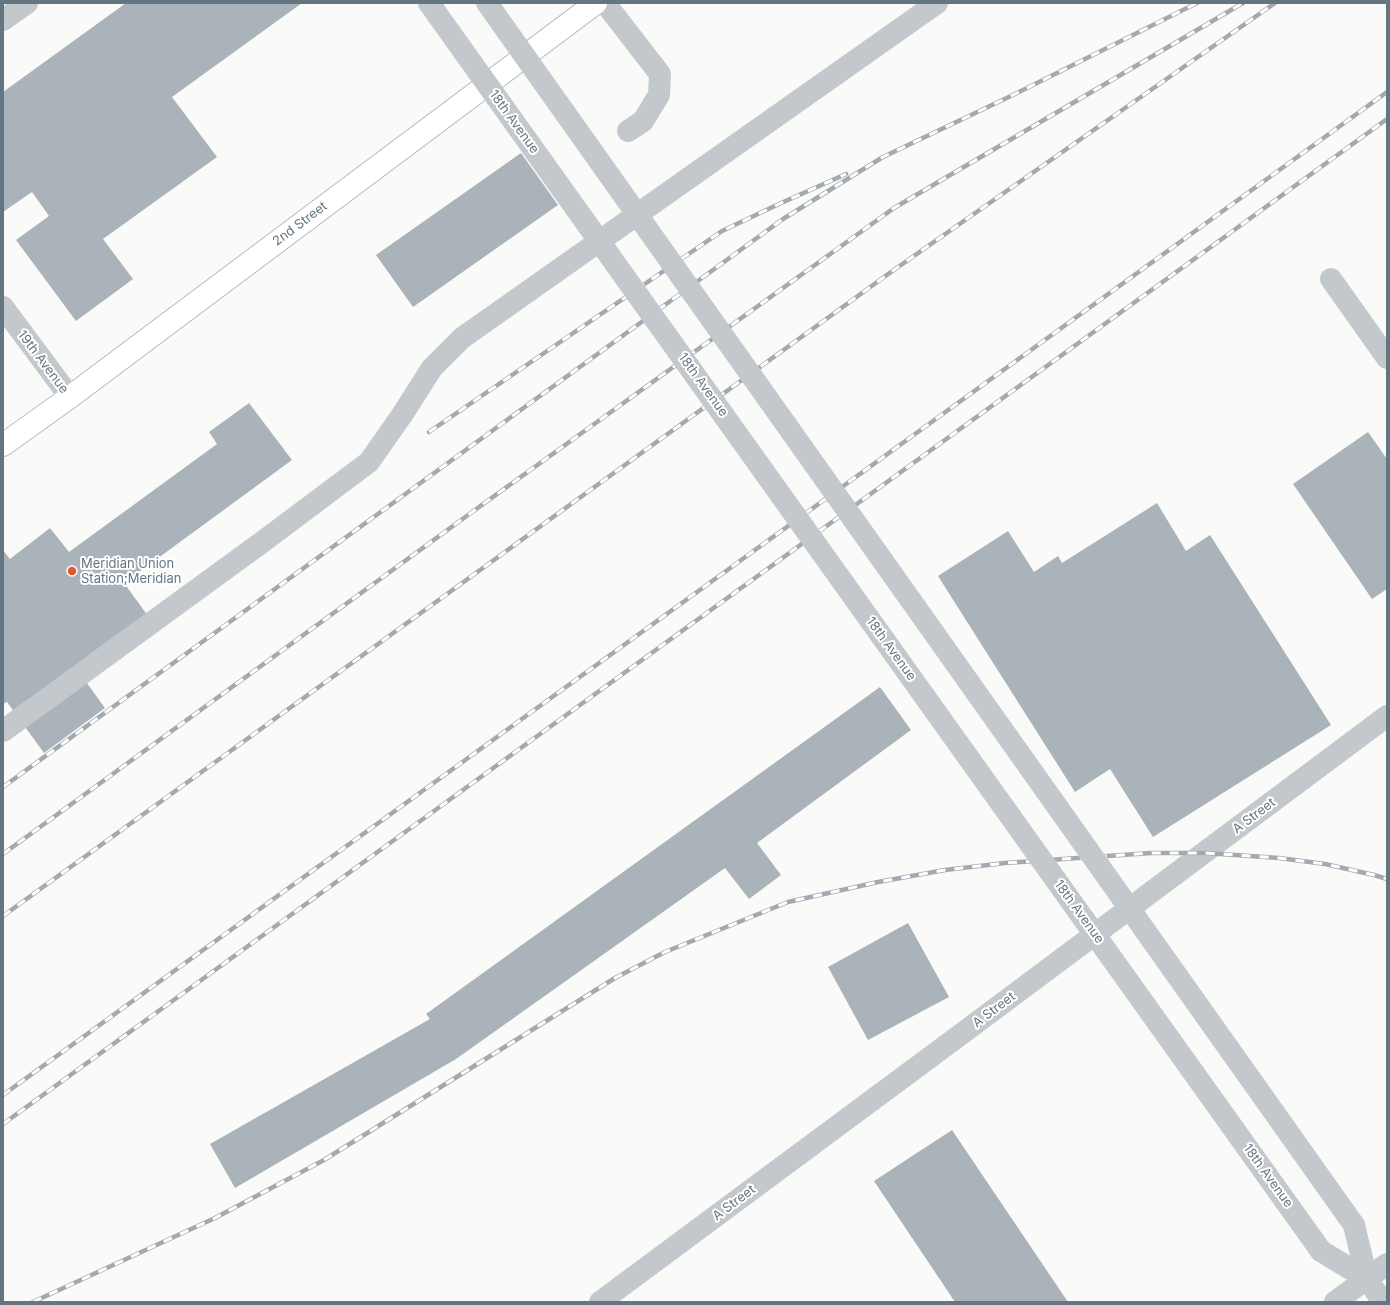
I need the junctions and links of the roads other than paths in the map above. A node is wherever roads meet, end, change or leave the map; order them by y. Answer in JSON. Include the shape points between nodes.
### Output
{"nodes":[{"id":1,"x":27,"y":3,"type":"edge"},
{"id":2,"x":430,"y":3,"type":"edge"},
{"id":3,"x":488,"y":3,"type":"edge"},
{"id":4,"x":596,"y":3,"type":"edge"},
{"id":5,"x":605,"y":3,"type":"edge"},
{"id":6,"x":936,"y":3,"type":"edge"},
{"id":7,"x":3,"y":20,"type":"edge"},
{"id":8,"x":628,"y":131,"type":"dead end"},
{"id":9,"x":1331,"y":280,"type":"dead end"},
{"id":10,"x":3,"y":307,"type":"edge"},
{"id":11,"x":1387,"y":358,"type":"edge"},
{"id":12,"x":70,"y":397,"type":"junction"},
{"id":13,"x":3,"y":445,"type":"edge"},
{"id":14,"x":1387,"y":716,"type":"edge"},
{"id":15,"x":3,"y":731,"type":"edge"},
{"id":16,"x":1387,"y":1264,"type":"edge"},
{"id":17,"x":1367,"y":1279,"type":"junction"},
{"id":18,"x":600,"y":1302,"type":"edge"},
{"id":19,"x":1335,"y":1302,"type":"edge"},
{"id":20,"x":1383,"y":1302,"type":"edge"}],
"edges":[{"from":1,"to":7,"type":"street"},
{"from":2,"to":17,"type":"street","name":"18th Avenue","bridge":true,"via":[[1321,1250]]},
{"from":3,"to":17,"type":"street","name":"18th Avenue","bridge":true,"via":[[1354,1225]]},
{"from":4,"to":12,"type":"main road","name":"2nd Street"},
{"from":5,"to":8,"type":"street","via":[[660,74],[660,95],[643,121]]},
{"from":6,"to":15,"type":"street","via":[[462,338],[432,368],[369,462]]},
{"from":9,"to":11,"type":"street"},
{"from":10,"to":12,"type":"street","name":"19th Avenue"},
{"from":12,"to":13,"type":"main road","name":"2nd Street"},
{"from":14,"to":18,"type":"street","name":"A Street"},
{"from":16,"to":17,"type":"street"},
{"from":17,"to":19,"type":"street"},
{"from":17,"to":20,"type":"street","name":"18th Avenue"}]}
